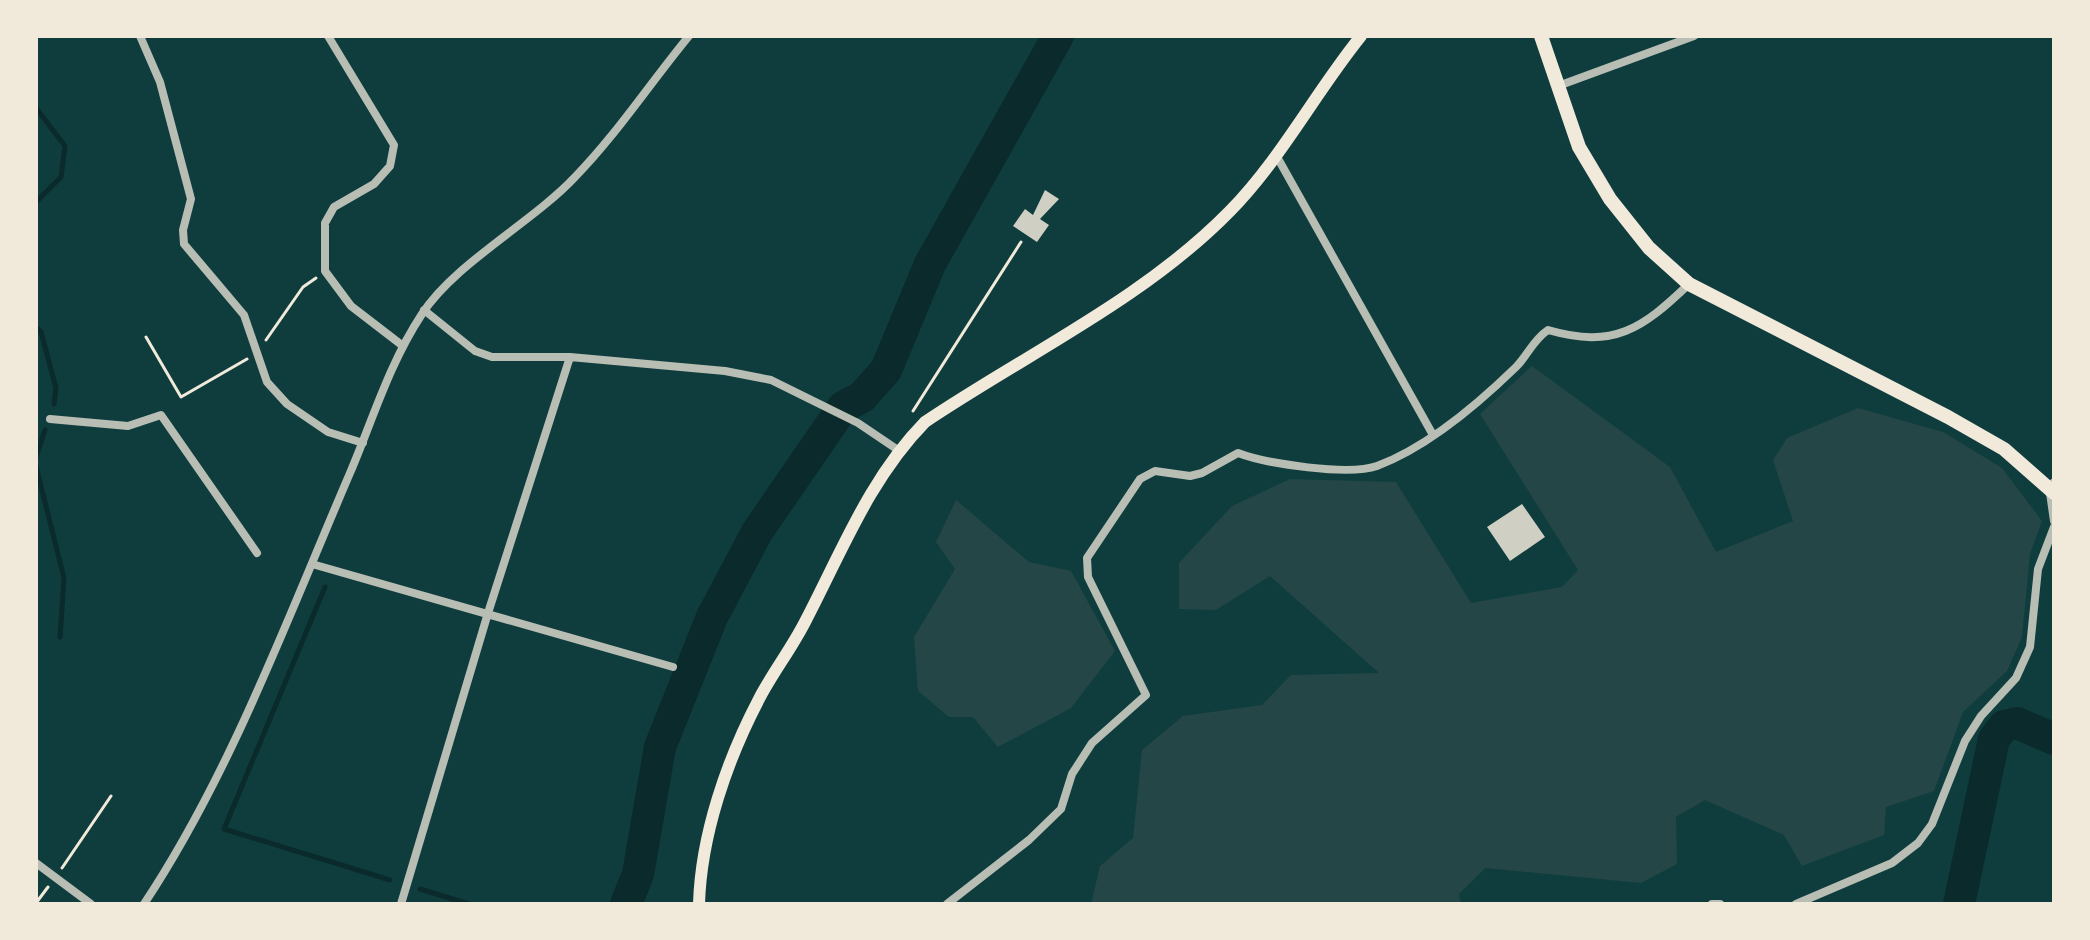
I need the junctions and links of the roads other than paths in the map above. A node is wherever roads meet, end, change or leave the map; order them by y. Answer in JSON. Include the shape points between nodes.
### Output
{"nodes":[{"id":1,"x":140,"y":36,"type":"edge"},
{"id":2,"x":328,"y":36,"type":"edge"},
{"id":3,"x":689,"y":36,"type":"edge"},
{"id":4,"x":1361,"y":36,"type":"edge"},
{"id":5,"x":1541,"y":36,"type":"edge"},
{"id":6,"x":1694,"y":36,"type":"edge"},
{"id":7,"x":1558,"y":86,"type":"junction"},
{"id":8,"x":1276,"y":155,"type":"junction"},
{"id":9,"x":1689,"y":284,"type":"junction"},
{"id":10,"x":424,"y":310,"type":"junction"},
{"id":11,"x":403,"y":346,"type":"junction"},
{"id":12,"x":570,"y":357,"type":"junction"},
{"id":13,"x":50,"y":419,"type":"dead end"},
{"id":14,"x":1433,"y":435,"type":"junction"},
{"id":15,"x":363,"y":443,"type":"junction"},
{"id":16,"x":898,"y":450,"type":"junction"},
{"id":17,"x":2052,"y":487,"type":"edge"},
{"id":18,"x":2054,"y":521,"type":"edge"},
{"id":19,"x":2054,"y":527,"type":"edge"},
{"id":20,"x":257,"y":553,"type":"dead end"},
{"id":21,"x":312,"y":564,"type":"junction"},
{"id":22,"x":488,"y":613,"type":"junction"},
{"id":23,"x":673,"y":667,"type":"dead end"},
{"id":24,"x":36,"y":863,"type":"edge"},
{"id":25,"x":91,"y":904,"type":"edge"},
{"id":26,"x":144,"y":904,"type":"edge"},
{"id":27,"x":401,"y":904,"type":"edge"},
{"id":28,"x":699,"y":904,"type":"edge"},
{"id":29,"x":947,"y":904,"type":"edge"},
{"id":30,"x":1712,"y":904,"type":"edge"},
{"id":31,"x":1720,"y":904,"type":"edge"},
{"id":32,"x":1796,"y":904,"type":"edge"}],
"edges":[{"from":1,"to":15,"type":"street","via":[[160,82],[191,199],[184,244],[244,315],[267,382],[287,404],[328,432]]},
{"from":2,"to":11,"type":"street","via":[[394,145],[390,166],[374,184],[334,207],[325,223],[325,271],[351,306]]},
{"from":3,"to":10,"type":"street","via":[[575,178]]},
{"from":4,"to":8,"type":"main road"},
{"from":5,"to":7,"type":"highway"},
{"from":6,"to":7,"type":"street"},
{"from":7,"to":9,"type":"highway","via":[[1579,147],[1610,199],[1649,248]]},
{"from":8,"to":14,"type":"street"},
{"from":8,"to":16,"type":"main road","via":[[1227,214],[1175,260],[925,422]]},
{"from":9,"to":14,"type":"street","via":[[1628,334],[1580,339],[1548,330],[1518,365]]},
{"from":9,"to":17,"type":"highway","via":[[1948,417],[2004,449]]},
{"from":10,"to":11,"type":"street"},
{"from":10,"to":12,"type":"street","via":[[475,351],[492,357]]},
{"from":11,"to":15,"type":"street","via":[[382,385]]},
{"from":12,"to":16,"type":"street","via":[[771,380],[858,423]]},
{"from":12,"to":22,"type":"street"},
{"from":13,"to":20,"type":"street","via":[[128,426],[161,415]]},
{"from":14,"to":29,"type":"street","via":[[1377,466],[1359,470],[1262,462],[1238,453],[1202,473],[1155,471],[1140,479],[1087,558],[1087,567],[1146,695],[1092,743],[1072,774],[1061,809]]},
{"from":15,"to":21,"type":"street"},
{"from":16,"to":28,"type":"main road","via":[[759,700],[733,758],[711,828]]},
{"from":17,"to":18,"type":"street"},
{"from":19,"to":32,"type":"street","via":[[2038,569],[2030,647],[2016,678],[1965,741],[1932,824],[1892,863]]},
{"from":21,"to":22,"type":"street"},
{"from":21,"to":26,"type":"street","via":[[185,843]]},
{"from":22,"to":23,"type":"street"},
{"from":22,"to":27,"type":"street"},
{"from":24,"to":25,"type":"street"},
{"from":30,"to":31,"type":"street"}]}
